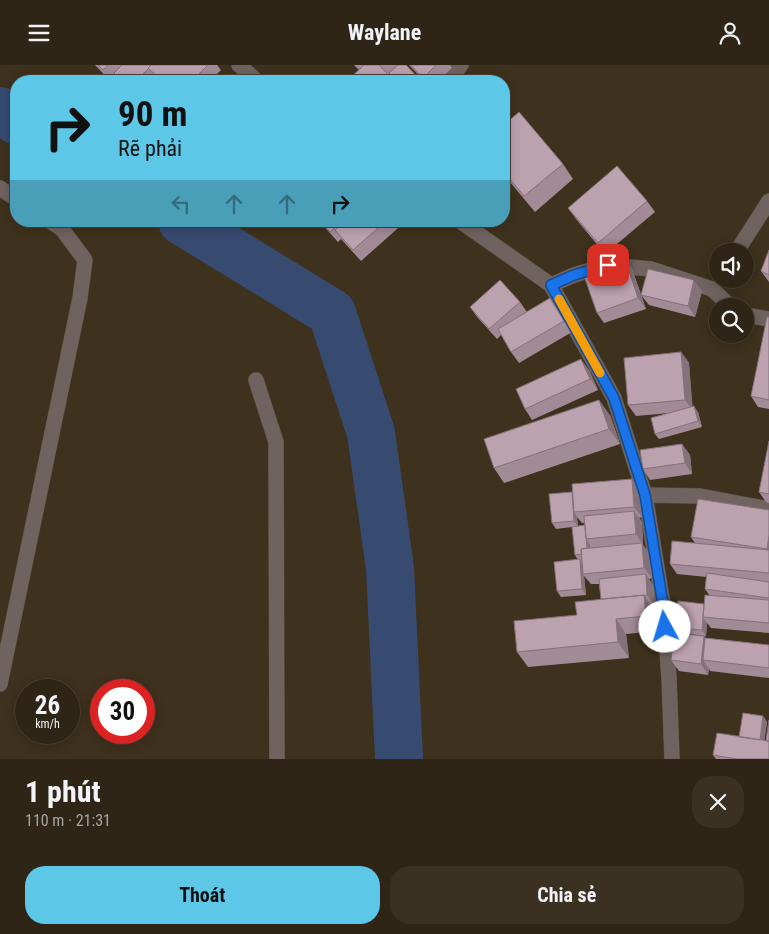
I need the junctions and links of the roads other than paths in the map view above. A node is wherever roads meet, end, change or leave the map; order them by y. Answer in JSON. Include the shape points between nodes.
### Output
{"nodes":[{"id":1,"x":239,"y":65,"type":"edge"},
{"id":2,"x":461,"y":65,"type":"edge"},
{"id":3,"x":250,"y":75,"type":"edge"},
{"id":4,"x":453,"y":75,"type":"edge"},
{"id":5,"x":769,"y":201,"type":"edge"},
{"id":6,"x":59,"y":227,"type":"edge"},
{"id":7,"x":469,"y":227,"type":"edge"},
{"id":8,"x":742,"y":243,"type":"edge"},
{"id":9,"x":709,"y":282,"type":"edge"},
{"id":10,"x":551,"y":285,"type":"junction"},
{"id":11,"x":754,"y":316,"type":"edge"},
{"id":12,"x":769,"y":319,"type":"edge"},
{"id":13,"x":256,"y":379,"type":"dead end"},
{"id":14,"x":645,"y":495,"type":"junction"},
{"id":15,"x":769,"y":509,"type":"edge"},
{"id":16,"x":0,"y":684,"type":"edge"},
{"id":17,"x":277,"y":759,"type":"edge"},
{"id":18,"x":672,"y":759,"type":"edge"}],
"edges":[{"from":1,"to":3,"type":"street"},
{"from":2,"to":4,"type":"street"},
{"from":5,"to":8,"type":"street"},
{"from":6,"to":16,"type":"street","via":[[85,259],[80,299]]},
{"from":7,"to":10,"type":"street"},
{"from":9,"to":10,"type":"street","via":[[651,269],[608,265]]},
{"from":10,"to":14,"type":"street","via":[[614,398]]},
{"from":11,"to":12,"type":"street"},
{"from":13,"to":17,"type":"street","via":[[276,442]]},
{"from":14,"to":15,"type":"street","via":[[700,496]]},
{"from":14,"to":18,"type":"street","via":[[664,610]]}]}
